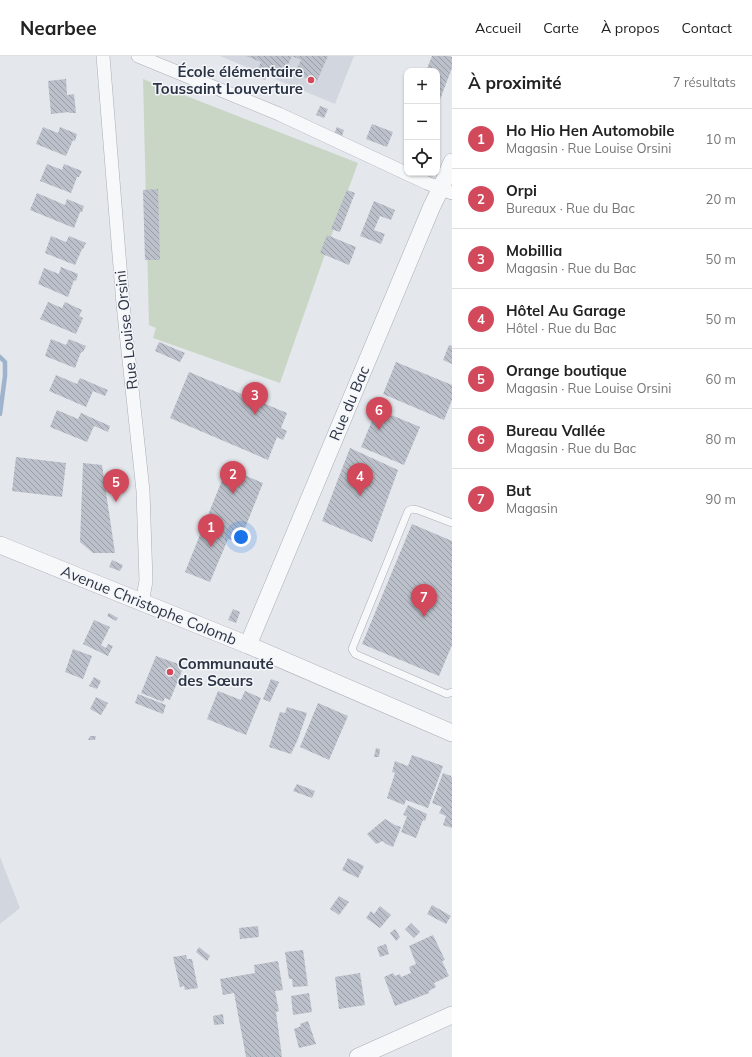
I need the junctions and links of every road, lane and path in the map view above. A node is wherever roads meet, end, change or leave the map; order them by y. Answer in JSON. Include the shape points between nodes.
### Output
{"nodes":[{"id":1,"x":102,"y":56,"type":"edge"},
{"id":2,"x":138,"y":56,"type":"edge"},
{"id":3,"x":452,"y":162,"type":"edge"},
{"id":4,"x":447,"y":190,"type":"edge"},
{"id":5,"x":452,"y":523,"type":"edge"},
{"id":6,"x":0,"y":545,"type":"edge"},
{"id":7,"x":142,"y":603,"type":"junction"},
{"id":8,"x":248,"y":646,"type":"junction"},
{"id":9,"x":452,"y":692,"type":"edge"},
{"id":10,"x":452,"y":733,"type":"edge"},
{"id":11,"x":452,"y":1015,"type":"edge"},
{"id":12,"x":358,"y":1057,"type":"edge"}],
"edges":[{"from":1,"to":7,"type":"street","name":"Rue Louise Orsini","via":[[123,304],[143,491],[146,581]]},
{"from":2,"to":4,"type":"street","via":[[279,114],[420,180]]},
{"from":3,"to":4,"type":"street","name":"Rue du Bac"},
{"from":4,"to":8,"type":"street","name":"Rue du Bac","via":[[429,213]]},
{"from":5,"to":9,"type":"lane","via":[[418,510],[408,511],[352,649],[355,654],[447,694]]},
{"from":6,"to":7,"type":"street","name":"Avenue Christophe Colomb"},
{"from":7,"to":8,"type":"street","name":"Avenue Christophe Colomb"},
{"from":8,"to":10,"type":"street","name":"Avenue Christophe Colomb"},
{"from":11,"to":12,"type":"street"}]}
